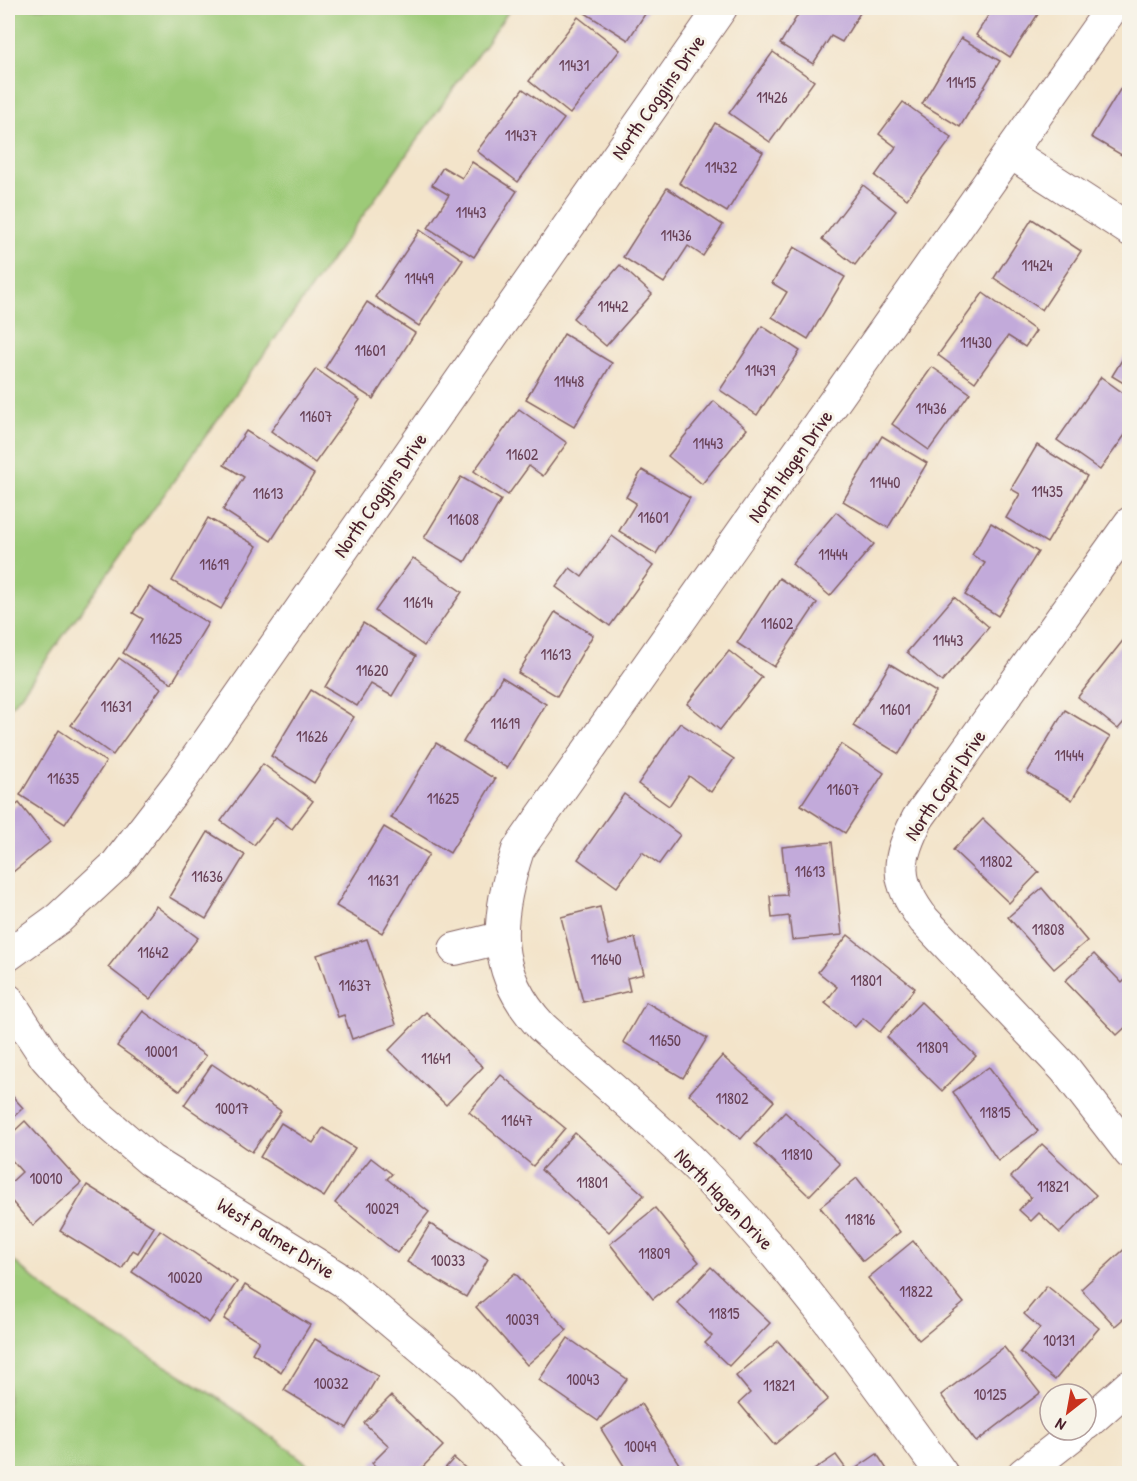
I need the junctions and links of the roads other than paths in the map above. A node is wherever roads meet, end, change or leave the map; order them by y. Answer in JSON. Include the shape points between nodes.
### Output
{"nodes":[{"id":1,"x":721,"y":8,"type":"edge"},
{"id":2,"x":1112,"y":8,"type":"edge"},
{"id":3,"x":1011,"y":153,"type":"junction"},
{"id":4,"x":1130,"y":230,"type":"edge"},
{"id":5,"x":1130,"y":523,"type":"edge"},
{"id":6,"x":500,"y":938,"type":"junction"},
{"id":7,"x":455,"y":949,"type":"dead end"},
{"id":8,"x":8,"y":955,"type":"edge"},
{"id":9,"x":8,"y":1000,"type":"edge"},
{"id":10,"x":1130,"y":1153,"type":"edge"},
{"id":11,"x":1130,"y":1385,"type":"edge"},
{"id":12,"x":1098,"y":1413,"type":"edge"},
{"id":13,"x":1063,"y":1442,"type":"edge"},
{"id":14,"x":552,"y":1473,"type":"edge"},
{"id":15,"x":942,"y":1473,"type":"edge"},
{"id":16,"x":1023,"y":1473,"type":"edge"}],
"edges":[{"from":1,"to":8,"type":"street","name":"North Coggins Drive","via":[[180,782],[116,865],[59,918]]},
{"from":2,"to":3,"type":"street","name":"North Hagen Drive"},
{"from":3,"to":4,"type":"street"},
{"from":3,"to":6,"type":"street","name":"North Hagen Drive","via":[[518,850],[506,888]]},
{"from":5,"to":10,"type":"street","name":"North Capri Drive","via":[[918,818],[904,844],[901,876],[907,898],[924,920],[1065,1069]]},
{"from":6,"to":7,"type":"street"},
{"from":6,"to":15,"type":"street","name":"North Hagen Drive","via":[[512,985],[523,1007],[696,1166],[773,1250],[843,1336]]},
{"from":9,"to":14,"type":"street","name":"West Palmer Drive","via":[[46,1058],[93,1111],[150,1160],[343,1281],[464,1383]]},
{"from":11,"to":12,"type":"street"},
{"from":13,"to":16,"type":"street"}]}
